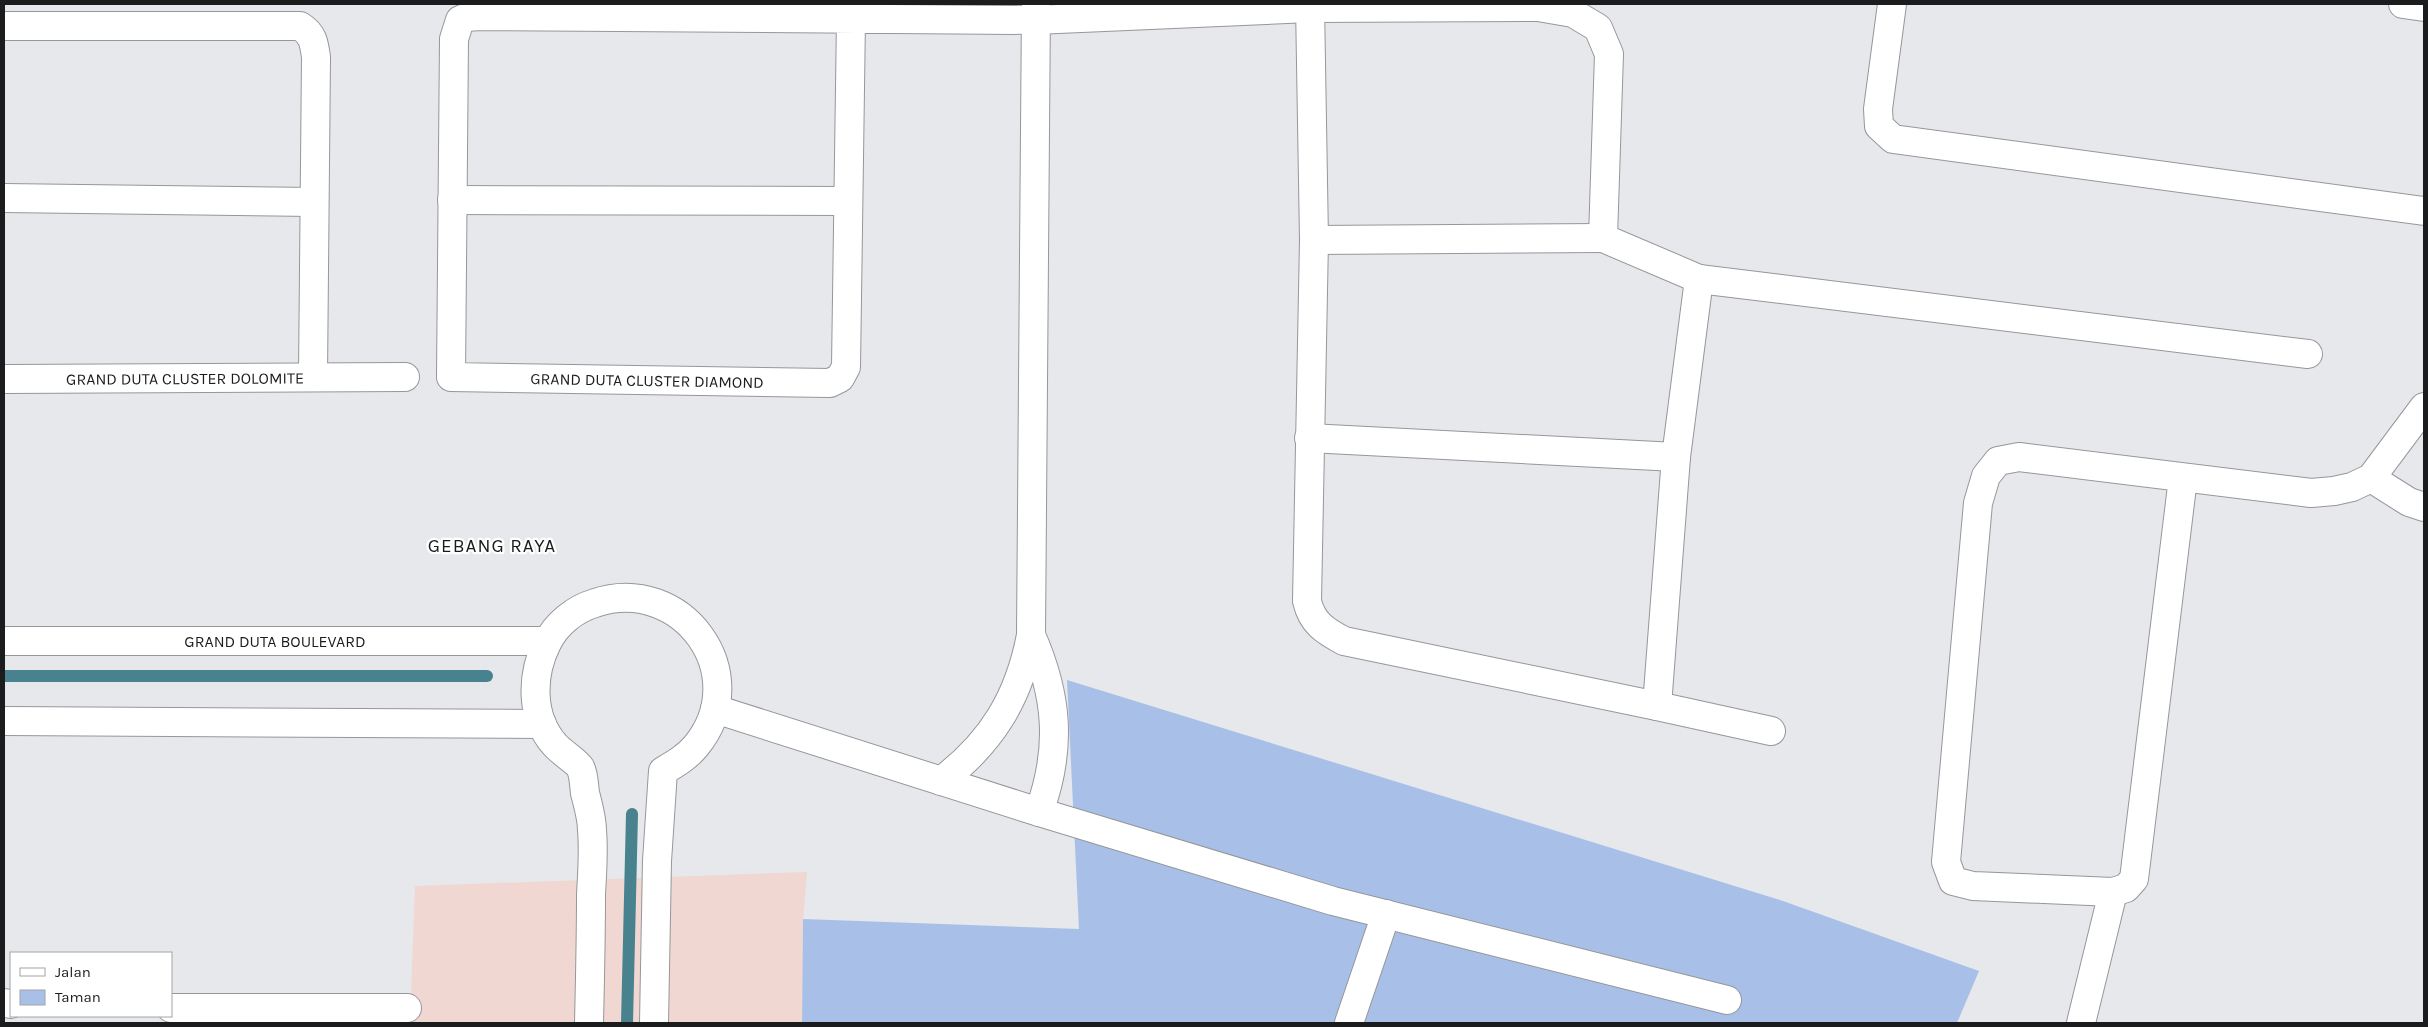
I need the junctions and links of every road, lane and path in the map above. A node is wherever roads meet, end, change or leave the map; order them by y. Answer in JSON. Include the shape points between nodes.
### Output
{"nodes":[{"id":1,"x":1892,"y":4,"type":"edge"},
{"id":2,"x":2403,"y":4,"type":"edge"},
{"id":3,"x":1310,"y":6,"type":"edge"},
{"id":4,"x":2424,"y":7,"type":"edge"},
{"id":5,"x":1036,"y":12,"type":"edge"},
{"id":6,"x":851,"y":18,"type":"junction"},
{"id":7,"x":4,"y":26,"type":"edge"},
{"id":8,"x":4,"y":198,"type":"edge"},
{"id":9,"x":452,"y":200,"type":"junction"},
{"id":10,"x":848,"y":201,"type":"junction"},
{"id":11,"x":314,"y":202,"type":"junction"},
{"id":12,"x":2424,"y":211,"type":"edge"},
{"id":13,"x":1603,"y":238,"type":"junction"},
{"id":14,"x":1314,"y":240,"type":"junction"},
{"id":15,"x":1699,"y":279,"type":"junction"},
{"id":16,"x":2308,"y":354,"type":"dead end"},
{"id":17,"x":313,"y":376,"type":"junction"},
{"id":18,"x":405,"y":376,"type":"dead end"},
{"id":19,"x":4,"y":379,"type":"edge"},
{"id":20,"x":2424,"y":407,"type":"edge"},
{"id":21,"x":1309,"y":438,"type":"junction"},
{"id":22,"x":1676,"y":457,"type":"junction"},
{"id":23,"x":2183,"y":478,"type":"junction"},
{"id":24,"x":2371,"y":478,"type":"junction"},
{"id":25,"x":2424,"y":507,"type":"edge"},
{"id":26,"x":1031,"y":635,"type":"junction"},
{"id":27,"x":4,"y":641,"type":"edge"},
{"id":28,"x":548,"y":641,"type":"junction"},
{"id":29,"x":1657,"y":706,"type":"junction"},
{"id":30,"x":715,"y":709,"type":"junction"},
{"id":31,"x":4,"y":721,"type":"edge"},
{"id":32,"x":542,"y":724,"type":"junction"},
{"id":33,"x":1771,"y":731,"type":"dead end"},
{"id":34,"x":941,"y":781,"type":"junction"},
{"id":35,"x":1039,"y":812,"type":"junction"},
{"id":36,"x":2113,"y":892,"type":"junction"},
{"id":37,"x":1386,"y":914,"type":"junction"},
{"id":38,"x":1727,"y":1000,"type":"dead end"},
{"id":39,"x":172,"y":1008,"type":"edge"},
{"id":40,"x":407,"y":1008,"type":"dead end"},
{"id":41,"x":307,"y":1016,"type":"edge"},
{"id":42,"x":589,"y":1023,"type":"edge"},
{"id":43,"x":654,"y":1023,"type":"edge"},
{"id":44,"x":1350,"y":1023,"type":"edge"},
{"id":45,"x":2081,"y":1023,"type":"edge"}],
"edges":[{"from":1,"to":12,"type":"street","via":[[1878,109],[1879,126],[1893,139]]},
{"from":2,"to":4,"type":"street"},
{"from":3,"to":5,"type":"street","name":"GRAND DUTA CLUSTER DIAMOND"},
{"from":3,"to":13,"type":"street","name":"GRAND DUTA CLUSTER DIAMOND","via":[[1538,6],[1573,12],[1598,28],[1609,54]]},
{"from":3,"to":14,"type":"street"},
{"from":5,"to":6,"type":"street","name":"GRAND DUTA CLUSTER DIAMOND"},
{"from":5,"to":26,"type":"street"},
{"from":6,"to":9,"type":"street","name":"GRAND DUTA CLUSTER DIAMOND","via":[[467,17],[460,20],[454,39]]},
{"from":6,"to":10,"type":"street","name":"GRAND DUTA CLUSTER DIAMOND"},
{"from":7,"to":11,"type":"street","name":"GRAND DUTA CLUSTER DOLOMITE","via":[[300,26],[312,36],[316,57]]},
{"from":8,"to":11,"type":"street"},
{"from":9,"to":10,"type":"street"},
{"from":9,"to":10,"type":"street","name":"GRAND DUTA CLUSTER DIAMOND","via":[[451,377],[830,383],[840,378],[846,367]]},
{"from":11,"to":17,"type":"street","name":"GRAND DUTA CLUSTER DOLOMITE"},
{"from":13,"to":14,"type":"street"},
{"from":13,"to":15,"type":"street"},
{"from":14,"to":21,"type":"street"},
{"from":15,"to":16,"type":"street"},
{"from":15,"to":22,"type":"street"},
{"from":17,"to":18,"type":"street"},
{"from":17,"to":19,"type":"street","name":"GRAND DUTA CLUSTER DOLOMITE"},
{"from":20,"to":24,"type":"street"},
{"from":21,"to":22,"type":"street"},
{"from":21,"to":29,"type":"street","via":[[1307,601],[1317,625],[1344,641]]},
{"from":22,"to":29,"type":"street"},
{"from":23,"to":24,"type":"street","via":[[2311,493],[2352,487]]},
{"from":23,"to":36,"type":"street","via":[[2134,879],[2126,888]]},
{"from":23,"to":36,"type":"street","via":[[2019,457],[1998,461],[1986,476],[1978,503],[1946,862],[1949,874],[1953,882],[1973,886]]},
{"from":24,"to":25,"type":"street","via":[[2409,502]]},
{"from":26,"to":34,"type":"street","via":[[1020,678],[1002,718],[974,752]]},
{"from":26,"to":35,"type":"street","via":[[1044,666],[1054,715],[1052,764]]},
{"from":27,"to":28,"type":"street","name":"GRAND DUTA BOULEVARD"},
{"from":28,"to":30,"type":"street","via":[[564,620],[586,606],[611,598],[637,597],[662,604],[685,618],[702,637],[713,661],[718,686]]},
{"from":28,"to":32,"type":"street","via":[[536,667],[535,696]]},
{"from":29,"to":33,"type":"street"},
{"from":30,"to":34,"type":"street"},
{"from":30,"to":43,"type":"street","via":[[696,747],[663,771],[657,861]]},
{"from":31,"to":32,"type":"street"},
{"from":32,"to":42,"type":"street","via":[[554,745],[580,766],[592,830]]},
{"from":34,"to":35,"type":"street"},
{"from":35,"to":37,"type":"street"},
{"from":36,"to":45,"type":"street"},
{"from":37,"to":38,"type":"street"},
{"from":37,"to":44,"type":"street"},
{"from":39,"to":41,"type":"street"},
{"from":40,"to":41,"type":"street"}]}
